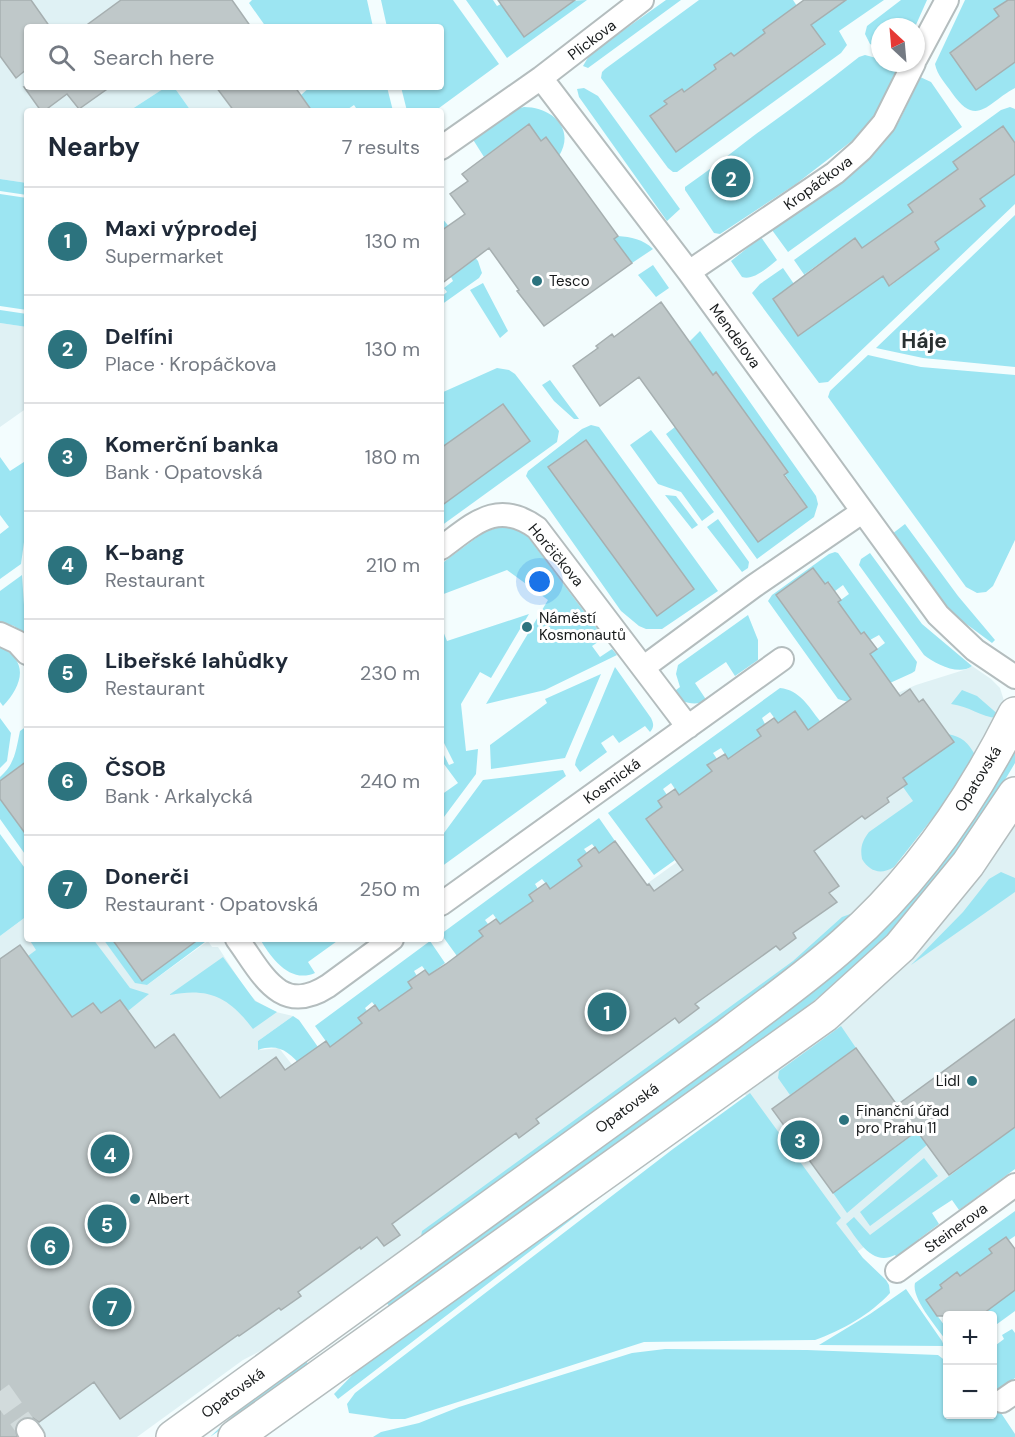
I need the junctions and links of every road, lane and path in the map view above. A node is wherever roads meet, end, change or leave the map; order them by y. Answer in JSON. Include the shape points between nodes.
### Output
{"nodes":[{"id":1,"x":642,"y":0,"type":"edge"},
{"id":2,"x":947,"y":0,"type":"edge"},
{"id":3,"x":925,"y":41,"type":"edge"},
{"id":4,"x":910,"y":72,"type":"edge"},
{"id":5,"x":541,"y":78,"type":"junction"},
{"id":6,"x":444,"y":146,"type":"edge"},
{"id":7,"x":689,"y":272,"type":"junction"},
{"id":8,"x":862,"y":512,"type":"junction"},
{"id":9,"x":444,"y":546,"type":"edge"},
{"id":10,"x":0,"y":634,"type":"edge"},
{"id":11,"x":24,"y":650,"type":"edge"},
{"id":12,"x":782,"y":659,"type":"dead end"},
{"id":13,"x":644,"y":667,"type":"junction"},
{"id":14,"x":1015,"y":677,"type":"edge"},
{"id":15,"x":1015,"y":714,"type":"edge"},
{"id":16,"x":688,"y":727,"type":"junction"},
{"id":17,"x":1015,"y":794,"type":"edge"},
{"id":18,"x":444,"y":902,"type":"edge"},
{"id":19,"x":239,"y":942,"type":"edge"},
{"id":20,"x":388,"y":942,"type":"edge"},
{"id":21,"x":1015,"y":1185,"type":"edge"},
{"id":22,"x":897,"y":1271,"type":"dead end"},
{"id":23,"x":173,"y":1437,"type":"edge"},
{"id":24,"x":235,"y":1437,"type":"edge"}],
"edges":[{"from":1,"to":5,"type":"street","name":"Plickova"},
{"from":2,"to":3,"type":"street"},
{"from":4,"to":7,"type":"street","name":"Kropáčkova","via":[[884,123],[861,150],[835,173]]},
{"from":5,"to":6,"type":"street"},
{"from":5,"to":7,"type":"street","name":"Mendelova"},
{"from":7,"to":8,"type":"street","name":"Mendelova"},
{"from":8,"to":13,"type":"street"},
{"from":8,"to":14,"type":"street","name":"Mendelova","via":[[938,615],[975,650]]},
{"from":9,"to":13,"type":"street","name":"Horčičkova","via":[[490,516],[507,514],[524,519],[537,528]]},
{"from":10,"to":11,"type":"street"},
{"from":12,"to":16,"type":"street","name":"Kosmická"},
{"from":13,"to":16,"type":"street","name":"Horčičkova"},
{"from":15,"to":23,"type":"main road","name":"Opatovská","via":[[981,778],[923,861],[845,943],[738,1028]]},
{"from":16,"to":18,"type":"street","name":"Kosmická"},
{"from":17,"to":24,"type":"main road","via":[[968,864],[900,947],[825,1015]]},
{"from":19,"to":20,"type":"street","via":[[274,989],[285,996],[303,997],[328,986]]},
{"from":21,"to":22,"type":"street","name":"Steinerova"}]}
